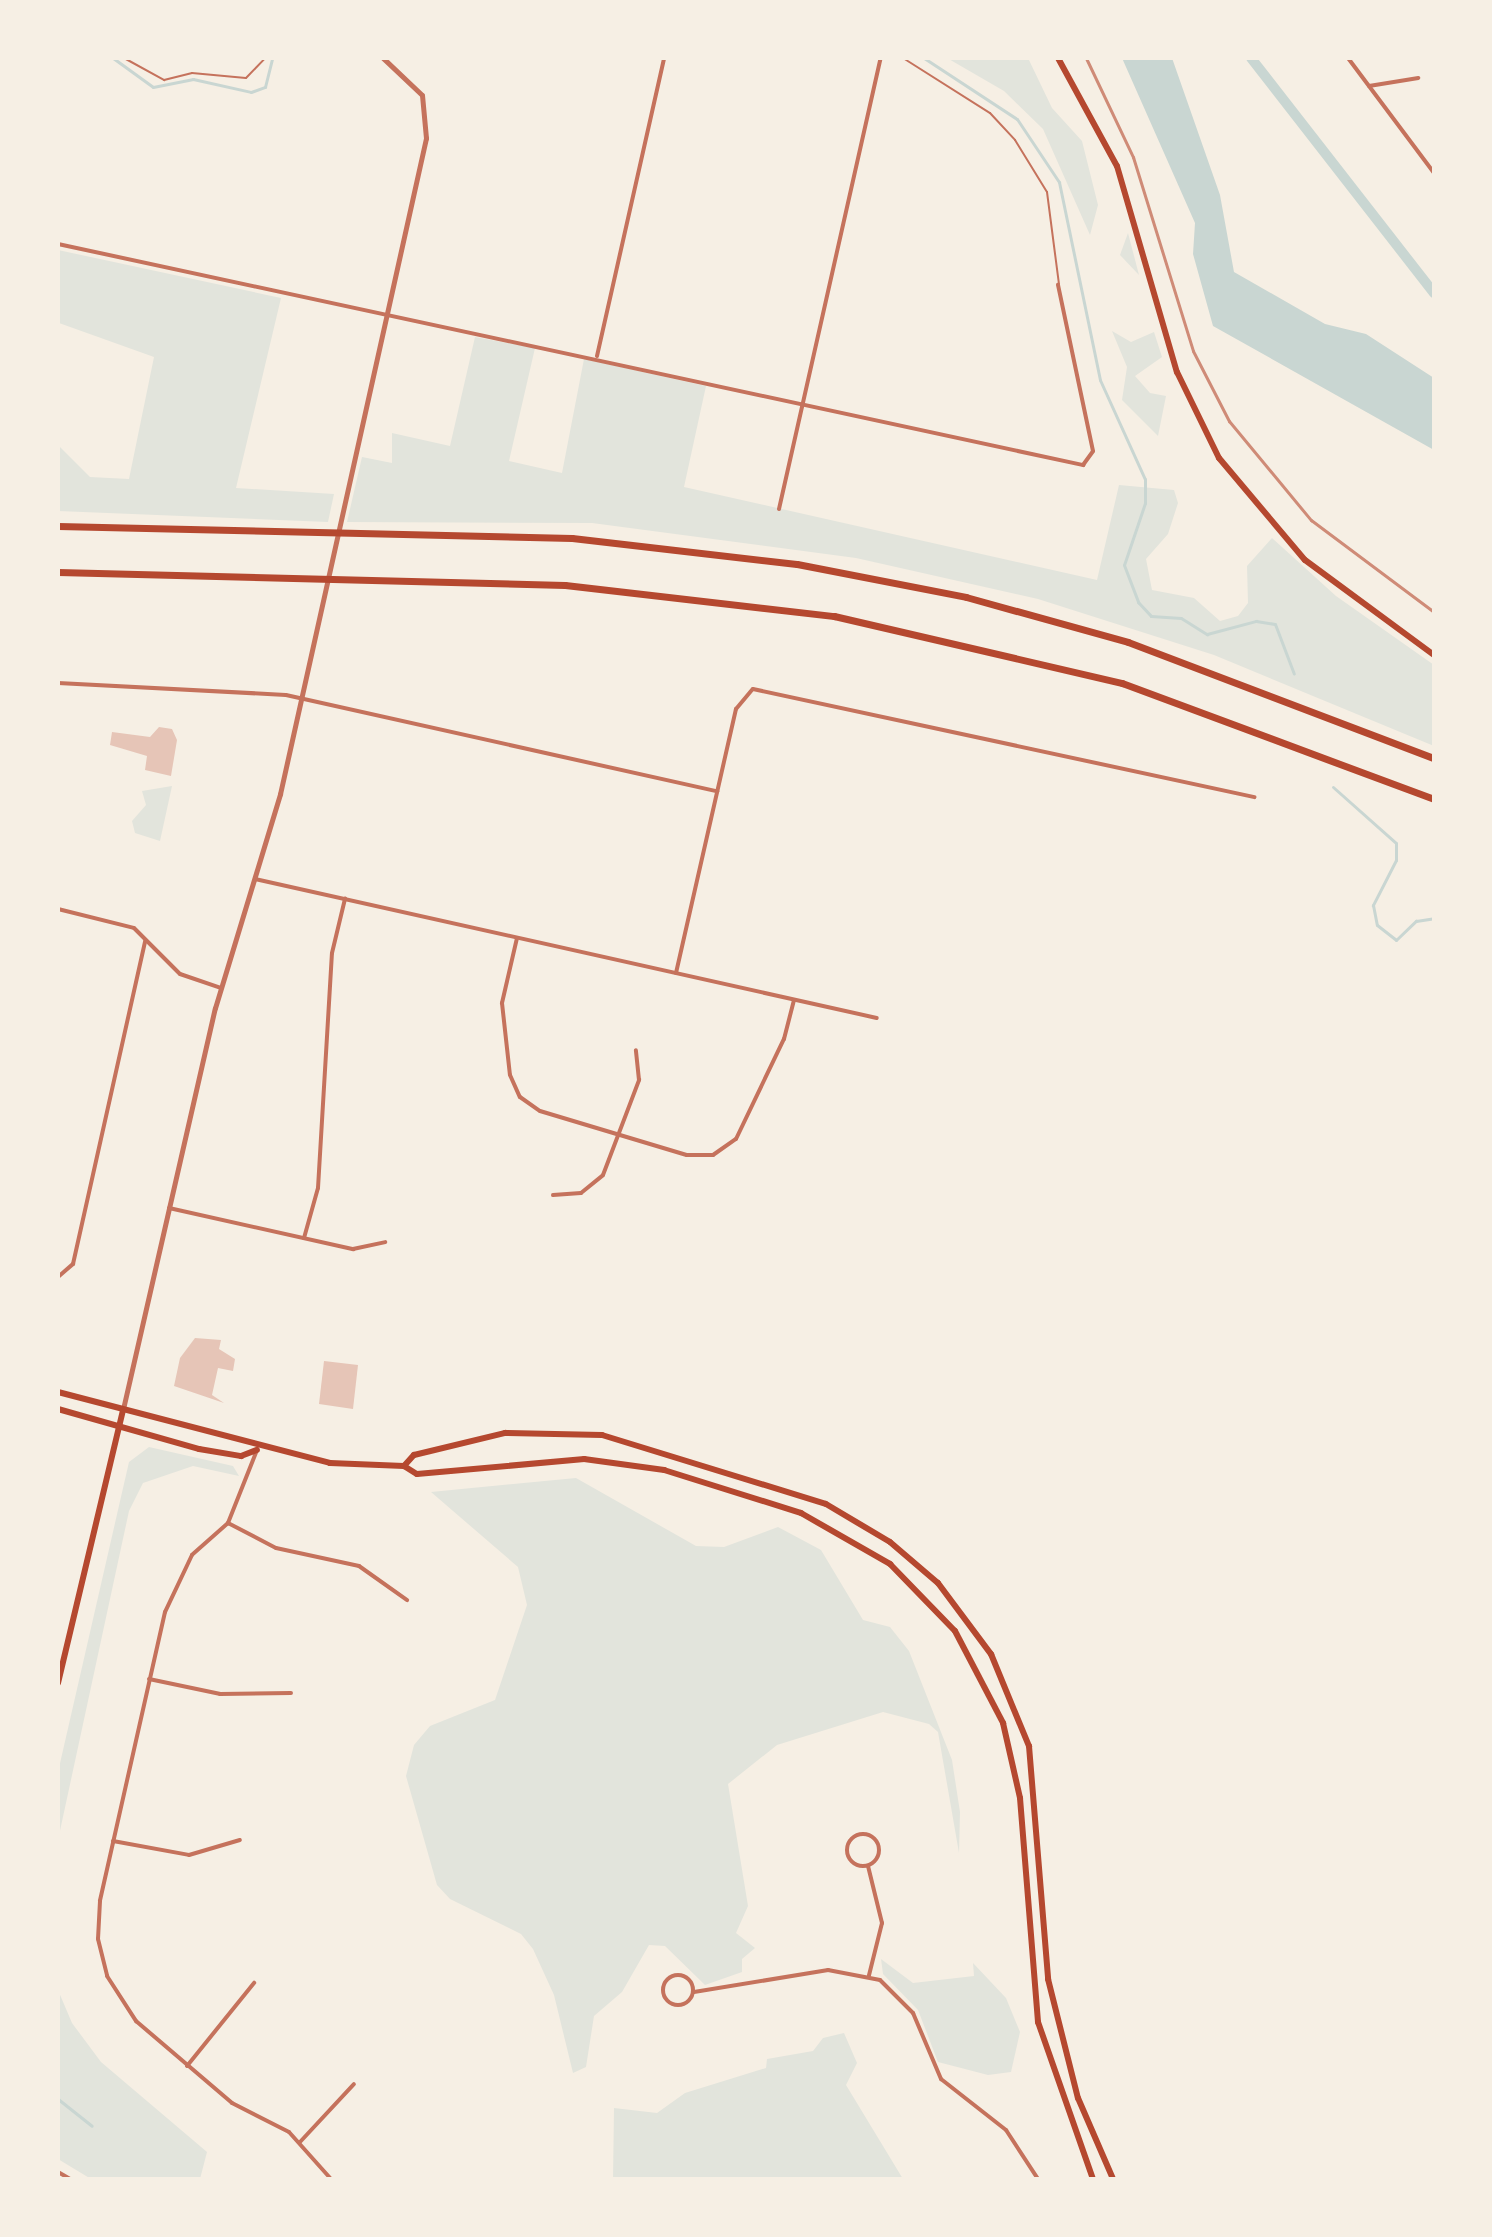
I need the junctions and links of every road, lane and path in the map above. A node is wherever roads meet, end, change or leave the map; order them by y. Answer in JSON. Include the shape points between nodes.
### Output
{"nodes":[{"id":1,"x":124,"y":58,"type":"edge"},
{"id":2,"x":265,"y":58,"type":"edge"},
{"id":3,"x":383,"y":58,"type":"edge"},
{"id":4,"x":664,"y":58,"type":"edge"},
{"id":5,"x":881,"y":58,"type":"edge"},
{"id":6,"x":903,"y":58,"type":"edge"},
{"id":7,"x":1058,"y":58,"type":"edge"},
{"id":8,"x":1348,"y":58,"type":"edge"},
{"id":9,"x":1418,"y":78,"type":"dead end"},
{"id":10,"x":1369,"y":86,"type":"junction"},
{"id":11,"x":1434,"y":173,"type":"edge"},
{"id":12,"x":58,"y":244,"type":"edge"},
{"id":13,"x":1058,"y":285,"type":"joint"},
{"id":14,"x":387,"y":312,"type":"junction"},
{"id":15,"x":597,"y":356,"type":"junction"},
{"id":16,"x":803,"y":402,"type":"junction"},
{"id":17,"x":779,"y":509,"type":"dead end"},
{"id":18,"x":58,"y":526,"type":"edge"},
{"id":19,"x":58,"y":572,"type":"edge"},
{"id":20,"x":1434,"y":655,"type":"edge"},
{"id":21,"x":58,"y":683,"type":"edge"},
{"id":22,"x":301,"y":698,"type":"junction"},
{"id":23,"x":1434,"y":758,"type":"edge"},
{"id":24,"x":717,"y":791,"type":"junction"},
{"id":25,"x":1254,"y":797,"type":"dead end"},
{"id":26,"x":1434,"y":799,"type":"edge"},
{"id":27,"x":255,"y":879,"type":"junction"},
{"id":28,"x":345,"y":899,"type":"junction"},
{"id":29,"x":58,"y":909,"type":"edge"},
{"id":30,"x":517,"y":938,"type":"junction"},
{"id":31,"x":145,"y":941,"type":"junction"},
{"id":32,"x":676,"y":973,"type":"junction"},
{"id":33,"x":221,"y":988,"type":"junction"},
{"id":34,"x":794,"y":1000,"type":"junction"},
{"id":35,"x":877,"y":1018,"type":"dead end"},
{"id":36,"x":636,"y":1050,"type":"dead end"},
{"id":37,"x":621,"y":1129,"type":"junction"},
{"id":38,"x":553,"y":1195,"type":"dead end"},
{"id":39,"x":169,"y":1208,"type":"junction"},
{"id":40,"x":304,"y":1238,"type":"junction"},
{"id":41,"x":385,"y":1242,"type":"dead end"},
{"id":42,"x":60,"y":1277,"type":"edge"},
{"id":43,"x":58,"y":1392,"type":"edge"},
{"id":44,"x":58,"y":1409,"type":"edge"},
{"id":45,"x":123,"y":1410,"type":"junction"},
{"id":46,"x":120,"y":1427,"type":"junction"},
{"id":47,"x":257,"y":1450,"type":"junction"},
{"id":48,"x":404,"y":1466,"type":"junction"},
{"id":49,"x":228,"y":1523,"type":"junction"},
{"id":50,"x":407,"y":1600,"type":"dead end"},
{"id":51,"x":149,"y":1679,"type":"junction"},
{"id":52,"x":58,"y":1683,"type":"edge"},
{"id":53,"x":291,"y":1693,"type":"dead end"},
{"id":54,"x":240,"y":1840,"type":"dead end"},
{"id":55,"x":113,"y":1841,"type":"junction"},
{"id":56,"x":868,"y":1866,"type":"junction"},
{"id":57,"x":869,"y":1975,"type":"junction"},
{"id":58,"x":254,"y":1983,"type":"dead end"},
{"id":59,"x":694,"y":1992,"type":"junction"},
{"id":60,"x":187,"y":2066,"type":"junction"},
{"id":61,"x":354,"y":2084,"type":"dead end"},
{"id":62,"x":300,"y":2142,"type":"junction"},
{"id":63,"x":58,"y":2172,"type":"edge"},
{"id":64,"x":70,"y":2179,"type":"edge"},
{"id":65,"x":331,"y":2179,"type":"edge"},
{"id":66,"x":1038,"y":2179,"type":"edge"},
{"id":67,"x":1093,"y":2179,"type":"edge"},
{"id":68,"x":1113,"y":2179,"type":"edge"}],
"edges":[{"from":1,"to":2,"type":"lane","via":[[164,80],[192,73],[246,78]]},
{"from":3,"to":14,"type":"street","via":[[425,102],[426,138]]},
{"from":4,"to":15,"type":"street"},
{"from":5,"to":16,"type":"street"},
{"from":6,"to":13,"type":"lane","via":[[990,113],[1015,140],[1047,192]]},
{"from":7,"to":20,"type":"main road","via":[[1117,166],[1177,372],[1219,458],[1305,560]]},
{"from":8,"to":10,"type":"street"},
{"from":9,"to":10,"type":"street"},
{"from":10,"to":11,"type":"street"},
{"from":12,"to":14,"type":"street"},
{"from":13,"to":16,"type":"street","via":[[1092,461]]},
{"from":14,"to":15,"type":"street"},
{"from":14,"to":22,"type":"street"},
{"from":15,"to":16,"type":"street"},
{"from":16,"to":17,"type":"street"},
{"from":18,"to":23,"type":"highway","via":[[659,545],[911,585],[1203,667]]},
{"from":19,"to":26,"type":"highway","via":[[616,588],[899,628],[1169,698]]},
{"from":21,"to":22,"type":"street"},
{"from":22,"to":24,"type":"street"},
{"from":22,"to":27,"type":"street"},
{"from":24,"to":25,"type":"street","via":[[747,691],[779,691]]},
{"from":24,"to":32,"type":"street"},
{"from":27,"to":28,"type":"street"},
{"from":27,"to":33,"type":"street"},
{"from":28,"to":30,"type":"street"},
{"from":28,"to":40,"type":"street","via":[[331,961],[318,1188]]},
{"from":29,"to":31,"type":"street","via":[[134,928]]},
{"from":30,"to":32,"type":"street"},
{"from":30,"to":37,"type":"street","via":[[502,1003],[515,1091],[533,1108]]},
{"from":31,"to":33,"type":"street","via":[[180,974]]},
{"from":31,"to":42,"type":"street","via":[[73,1264]]},
{"from":32,"to":34,"type":"street"},
{"from":33,"to":39,"type":"street"},
{"from":34,"to":35,"type":"street"},
{"from":34,"to":37,"type":"street","via":[[776,1057],[730,1146],[696,1157]]},
{"from":36,"to":37,"type":"street","via":[[641,1071]]},
{"from":37,"to":38,"type":"street","via":[[596,1184]]},
{"from":39,"to":40,"type":"street"},
{"from":39,"to":45,"type":"street"},
{"from":40,"to":41,"type":"street","via":[[362,1250]]},
{"from":43,"to":45,"type":"main road"},
{"from":44,"to":46,"type":"main road"},
{"from":45,"to":46,"type":"main road"},
{"from":45,"to":47,"type":"main road","via":[[245,1438]]},
{"from":46,"to":47,"type":"main road","via":[[234,1455]]},
{"from":46,"to":52,"type":"main road"},
{"from":47,"to":48,"type":"main road"},
{"from":47,"to":49,"type":"street"},
{"from":48,"to":67,"type":"main road","via":[[417,1474],[584,1459],[664,1470],[824,1523],[923,1595],[978,1668],[1008,1739],[1020,1798],[1035,2003],[1061,2104]]},
{"from":48,"to":68,"type":"main road","via":[[414,1455],[505,1433],[602,1435],[826,1504],[890,1542],[938,1583],[991,1654],[1029,1746],[1048,1979],[1078,2098]]},
{"from":49,"to":50,"type":"street","via":[[276,1548],[359,1566]]},
{"from":49,"to":51,"type":"street","via":[[192,1555],[173,1587]]},
{"from":51,"to":53,"type":"street","via":[[220,1694]]},
{"from":51,"to":55,"type":"street"},
{"from":54,"to":55,"type":"street","via":[[189,1855]]},
{"from":55,"to":60,"type":"street","via":[[97,1921],[101,1958],[126,2009]]},
{"from":56,"to":56,"type":"street","via":[[878,1845],[856,1836],[847,1853]]},
{"from":56,"to":57,"type":"street","via":[[882,1923]]},
{"from":57,"to":59,"type":"street","via":[[828,1970]]},
{"from":57,"to":66,"type":"street","via":[[907,2004],[941,2079],[1006,2130]]},
{"from":58,"to":60,"type":"street"},
{"from":59,"to":59,"type":"street","via":[[684,1976],[663,1986],[676,2006]]},
{"from":60,"to":62,"type":"street"},
{"from":61,"to":62,"type":"street"},
{"from":62,"to":65,"type":"street"},
{"from":63,"to":64,"type":"street"}]}
